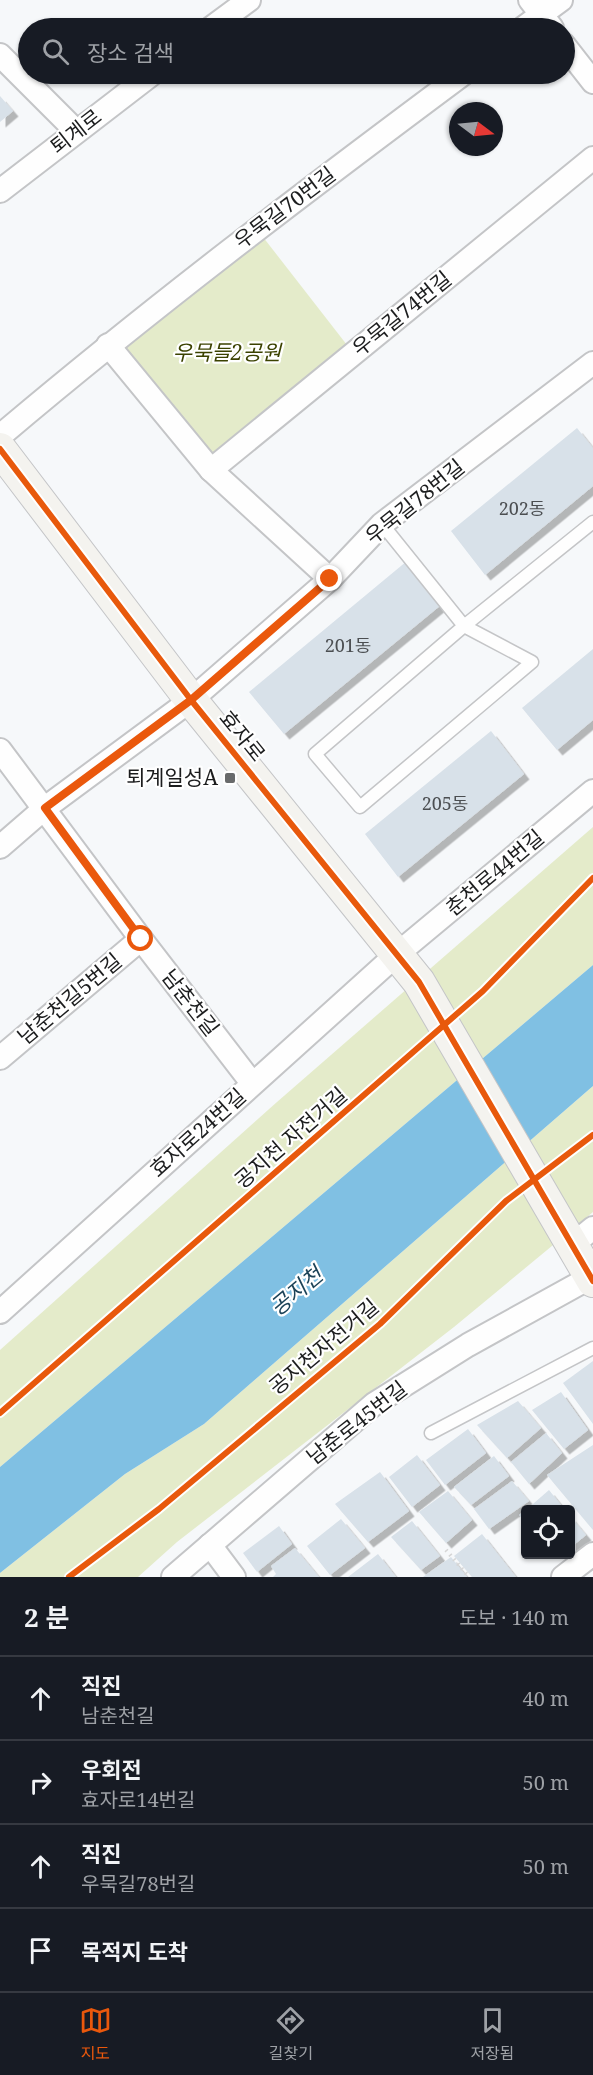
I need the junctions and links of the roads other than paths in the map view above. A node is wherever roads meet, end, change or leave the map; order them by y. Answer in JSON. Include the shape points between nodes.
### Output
{"nodes":[{"id":1,"x":249,"y":0,"type":"edge"},
{"id":2,"x":561,"y":0,"type":"edge"},
{"id":3,"x":541,"y":14,"type":"edge"},
{"id":4,"x":225,"y":18,"type":"edge"},
{"id":5,"x":0,"y":55,"type":"edge"},
{"id":6,"x":575,"y":59,"type":"edge"},
{"id":7,"x":18,"y":73,"type":"edge"},
{"id":8,"x":593,"y":82,"type":"edge"},
{"id":9,"x":29,"y":84,"type":"edge"},
{"id":10,"x":139,"y":84,"type":"edge"},
{"id":11,"x":450,"y":84,"type":"edge"},
{"id":12,"x":76,"y":132,"type":"junction"},
{"id":13,"x":593,"y":158,"type":"edge"},
{"id":14,"x":0,"y":191,"type":"edge"},
{"id":15,"x":108,"y":345,"type":"junction"},
{"id":16,"x":593,"y":363,"type":"edge"},
{"id":17,"x":0,"y":436,"type":"edge"},
{"id":18,"x":0,"y":449,"type":"edge"},
{"id":19,"x":210,"y":470,"type":"junction"},
{"id":20,"x":593,"y":522,"type":"edge"},
{"id":21,"x":382,"y":524,"type":"junction"},
{"id":22,"x":330,"y":579,"type":"junction"},
{"id":23,"x":464,"y":626,"type":"junction"},
{"id":24,"x":191,"y":700,"type":"junction"},
{"id":25,"x":0,"y":750,"type":"edge"},
{"id":26,"x":593,"y":791,"type":"edge"},
{"id":27,"x":45,"y":808,"type":"junction"},
{"id":28,"x":0,"y":847,"type":"edge"},
{"id":29,"x":141,"y":939,"type":"junction"},
{"id":30,"x":396,"y":955,"type":"junction"},
{"id":31,"x":0,"y":1058,"type":"edge"},
{"id":32,"x":252,"y":1083,"type":"junction"},
{"id":33,"x":575,"y":1234,"type":"edge"},
{"id":34,"x":592,"y":1279,"type":"edge"},
{"id":35,"x":0,"y":1312,"type":"edge"},
{"id":36,"x":593,"y":1348,"type":"edge"},
{"id":37,"x":431,"y":1433,"type":"dead end"},
{"id":38,"x":210,"y":1545,"type":"junction"},
{"id":39,"x":593,"y":1554,"type":"edge"},
{"id":40,"x":173,"y":1577,"type":"edge"},
{"id":41,"x":234,"y":1577,"type":"edge"},
{"id":42,"x":563,"y":1577,"type":"edge"}],
"edges":[{"from":1,"to":4,"type":"street"},
{"from":2,"to":3,"type":"street"},
{"from":5,"to":7,"type":"street"},
{"from":6,"to":8,"type":"street"},
{"from":9,"to":12,"type":"street"},
{"from":10,"to":12,"type":"street","name":"퇴계로"},
{"from":11,"to":15,"type":"street","name":"우묵길70번길","via":[[256,228]]},
{"from":12,"to":14,"type":"street","name":"퇴계로"},
{"from":13,"to":19,"type":"street","name":"우묵길74번길"},
{"from":15,"to":17,"type":"street","name":"우묵길70번길"},
{"from":15,"to":19,"type":"street"},
{"from":16,"to":21,"type":"street","name":"우묵길78번길"},
{"from":18,"to":24,"type":"street","name":"효자로"},
{"from":19,"to":22,"type":"street"},
{"from":20,"to":23,"type":"lane"},
{"from":21,"to":22,"type":"street","name":"우묵길78번길"},
{"from":21,"to":23,"type":"lane"},
{"from":22,"to":24,"type":"street","name":"우묵길78번길"},
{"from":23,"to":23,"type":"lane","via":[[532,662],[360,807],[315,754]]},
{"from":24,"to":27,"type":"street","name":"우묵길78번길"},
{"from":24,"to":30,"type":"street","name":"효자로"},
{"from":25,"to":27,"type":"street","name":"남춘천길"},
{"from":26,"to":30,"type":"street","name":"춘천로44번길"},
{"from":27,"to":28,"type":"street","name":"우묵길78번길"},
{"from":27,"to":29,"type":"street","name":"남춘천길"},
{"from":29,"to":31,"type":"street","name":"남춘천길5번길"},
{"from":29,"to":32,"type":"street","name":"남춘천길"},
{"from":30,"to":32,"type":"street","name":"효자로24번길"},
{"from":30,"to":33,"type":"street","name":"효자로","via":[[419,982]]},
{"from":32,"to":35,"type":"street","name":"효자로24번길"},
{"from":33,"to":34,"type":"street"},
{"from":34,"to":38,"type":"street","name":"남춘로45번길","via":[[468,1345],[374,1404]]},
{"from":36,"to":37,"type":"lane"},
{"from":38,"to":40,"type":"street","name":"남춘로45번길"},
{"from":38,"to":41,"type":"street"},
{"from":39,"to":42,"type":"street"}]}
